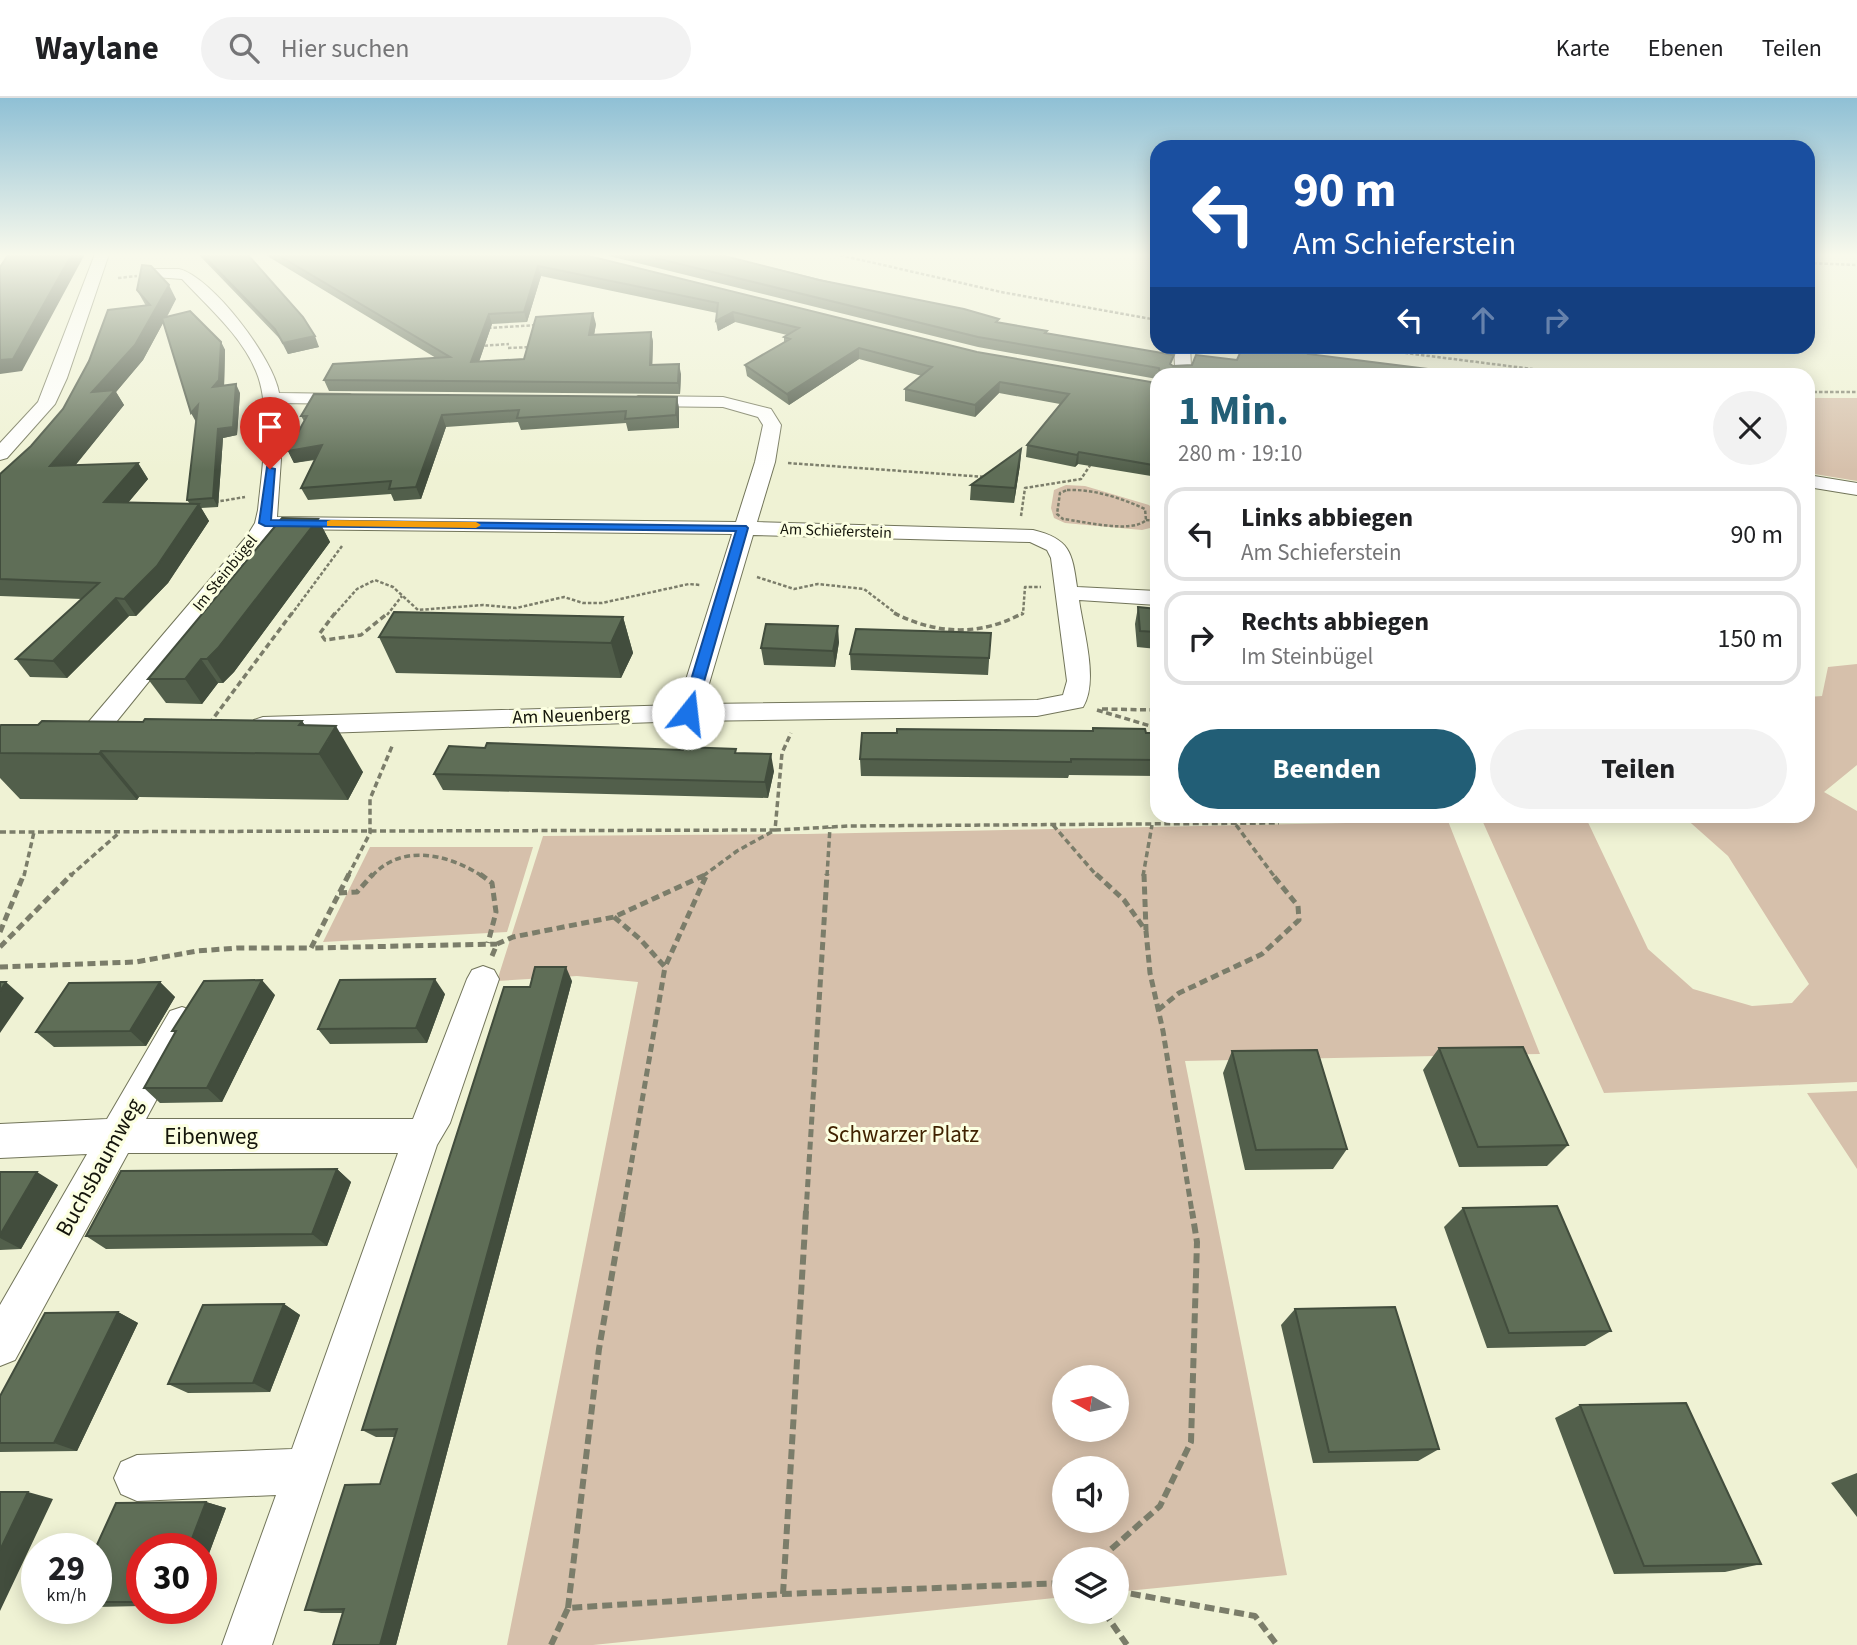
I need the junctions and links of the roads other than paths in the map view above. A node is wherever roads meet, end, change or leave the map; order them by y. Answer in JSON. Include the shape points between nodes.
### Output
{"nodes":[{"id":1,"x":76,"y":326,"type":"edge"},
{"id":2,"x":233,"y":326,"type":"edge"},
{"id":3,"x":272,"y":398,"type":"junction"},
{"id":4,"x":369,"y":399,"type":"edge"},
{"id":5,"x":615,"y":401,"type":"edge"},
{"id":6,"x":0,"y":454,"type":"edge"},
{"id":7,"x":1815,"y":482,"type":"edge"},
{"id":8,"x":1857,"y":489,"type":"edge"},
{"id":9,"x":265,"y":523,"type":"junction"},
{"id":10,"x":742,"y":528,"type":"junction"},
{"id":11,"x":1066,"y":590,"type":"junction"},
{"id":12,"x":1150,"y":597,"type":"edge"},
{"id":13,"x":688,"y":713,"type":"junction"},
{"id":14,"x":206,"y":728,"type":"edge"},
{"id":15,"x":132,"y":730,"type":"edge"},
{"id":16,"x":483,"y":979,"type":"road end"},
{"id":17,"x":200,"y":990,"type":"edge"},
{"id":18,"x":115,"y":1136,"type":"junction"},
{"id":19,"x":422,"y":1136,"type":"junction"},
{"id":20,"x":0,"y":1140,"type":"edge"},
{"id":21,"x":0,"y":1345,"type":"edge"},
{"id":22,"x":306,"y":1471,"type":"junction"},
{"id":23,"x":137,"y":1478,"type":"dead end"},
{"id":24,"x":247,"y":1645,"type":"edge"}],
"edges":[{"from":1,"to":6,"type":"street","via":[[46,404]]},
{"from":2,"to":3,"type":"street","name":"Im Steinbügel","via":[[265,373]]},
{"from":3,"to":4,"type":"street"},
{"from":3,"to":9,"type":"street","name":"Im Steinbügel"},
{"from":5,"to":10,"type":"street","via":[[723,402],[765,413],[772,425],[765,462]]},
{"from":7,"to":8,"type":"street"},
{"from":9,"to":10,"type":"street","name":"Am Schieferstein"},
{"from":9,"to":15,"type":"street","name":"Im Steinbügel","via":[[83,731]]},
{"from":10,"to":11,"type":"street","name":"Am Schieferstein","via":[[1033,536],[1056,546]]},
{"from":10,"to":13,"type":"street"},
{"from":11,"to":12,"type":"street"},
{"from":11,"to":13,"type":"street","name":"Am Neuenberg","via":[[1079,681],[1074,701],[1037,708]]},
{"from":13,"to":14,"type":"street","name":"Am Neuenberg"},
{"from":16,"to":19,"type":"street","via":[[432,1123]]},
{"from":17,"to":18,"type":"street","name":"Buchsbaumweg"},
{"from":18,"to":19,"type":"street","name":"Eibenweg"},
{"from":18,"to":20,"type":"street","name":"Eibenweg"},
{"from":18,"to":21,"type":"street","name":"Buchsbaumweg"},
{"from":19,"to":22,"type":"street"},
{"from":22,"to":23,"type":"street"},
{"from":22,"to":24,"type":"street"}]}
